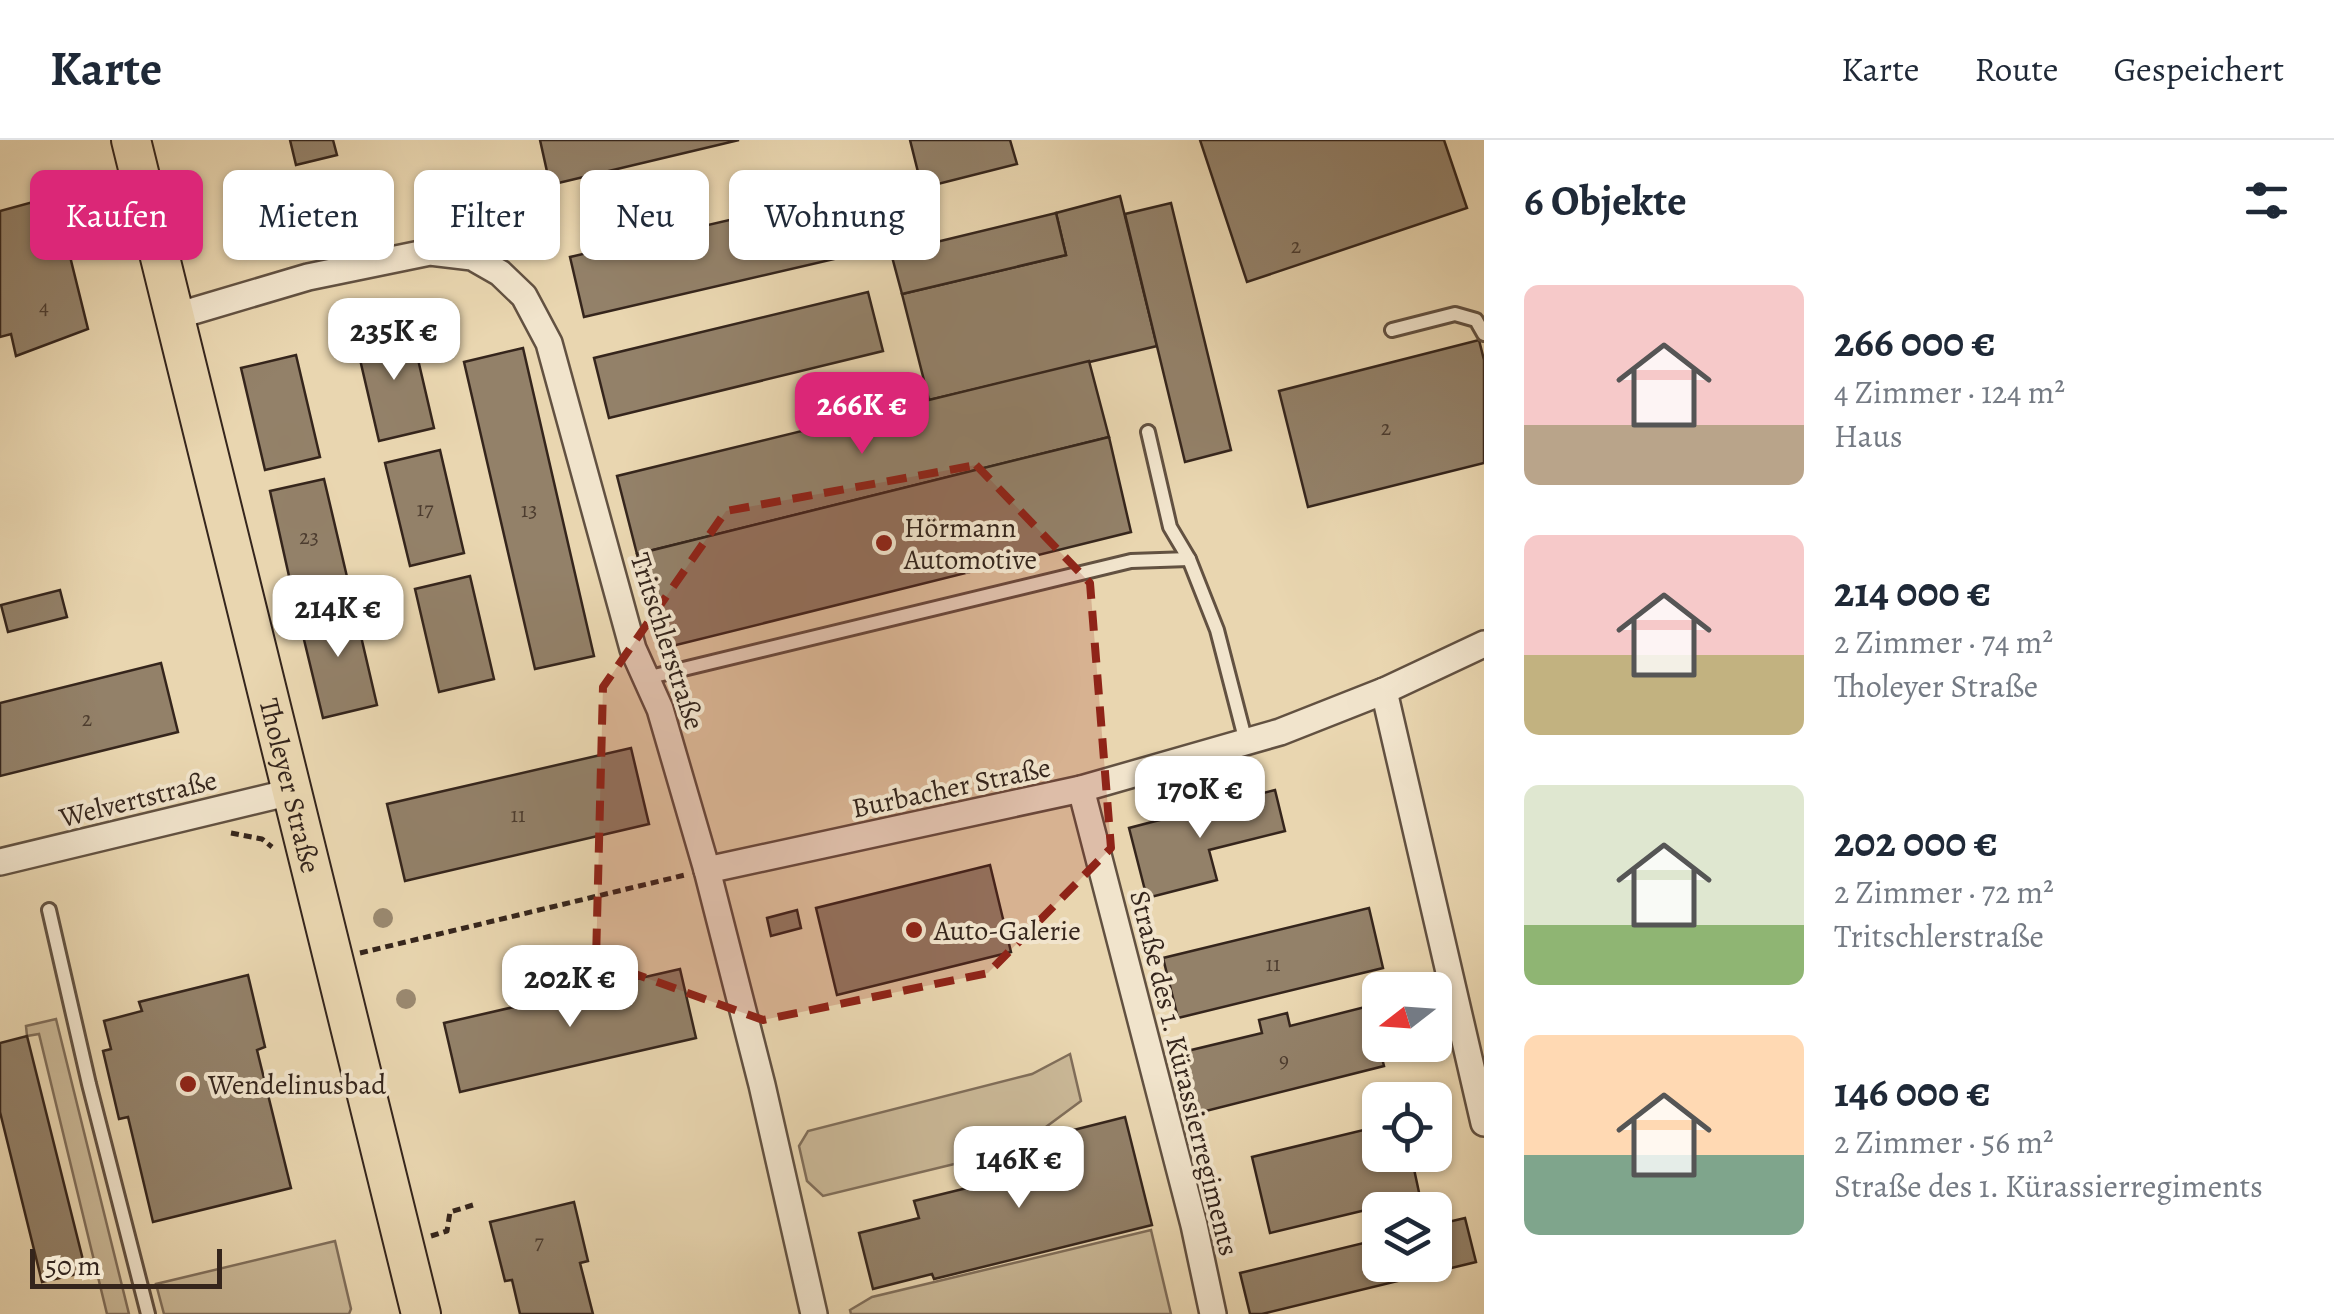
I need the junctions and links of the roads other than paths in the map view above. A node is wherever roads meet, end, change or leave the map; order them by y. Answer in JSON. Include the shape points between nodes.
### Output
{"nodes":[{"id":1,"x":130,"y":140,"type":"edge"},
{"id":2,"x":173,"y":317,"type":"junction"},
{"id":3,"x":1392,"y":330,"type":"dead end"},
{"id":4,"x":1484,"y":334,"type":"edge"},
{"id":5,"x":1148,"y":432,"type":"dead end"},
{"id":6,"x":1188,"y":559,"type":"junction"},
{"id":7,"x":1484,"y":644,"type":"edge"},
{"id":8,"x":646,"y":678,"type":"junction"},
{"id":9,"x":1384,"y":691,"type":"junction"},
{"id":10,"x":1246,"y":742,"type":"junction"},
{"id":11,"x":1081,"y":790,"type":"junction"},
{"id":12,"x":291,"y":792,"type":"junction"},
{"id":13,"x":0,"y":862,"type":"edge"},
{"id":14,"x":708,"y":870,"type":"junction"},
{"id":15,"x":49,"y":910,"type":"dead end"},
{"id":16,"x":1484,"y":1123,"type":"edge"},
{"id":17,"x":148,"y":1314,"type":"edge"},
{"id":18,"x":420,"y":1314,"type":"edge"},
{"id":19,"x":814,"y":1314,"type":"edge"},
{"id":20,"x":1214,"y":1314,"type":"edge"}],
"edges":[{"from":1,"to":2,"type":"main road","name":"Tholeyer Straße"},
{"from":2,"to":8,"type":"street","name":"Tritschlerstraße","via":[[308,277],[430,252],[472,257],[500,273],[524,296],[549,343],[632,649]]},
{"from":2,"to":12,"type":"main road","name":"Tholeyer Straße"},
{"from":3,"to":4,"type":"lane","via":[[1455,314],[1476,320]]},
{"from":5,"to":6,"type":"lane","via":[[1170,527]]},
{"from":6,"to":8,"type":"lane","via":[[1131,562]]},
{"from":6,"to":10,"type":"lane","via":[[1218,630]]},
{"from":7,"to":9,"type":"street","name":"Burbacher Straße"},
{"from":8,"to":14,"type":"street","name":"Tritschlerstraße"},
{"from":9,"to":10,"type":"street","name":"Burbacher Straße"},
{"from":9,"to":16,"type":"street"},
{"from":10,"to":11,"type":"street","name":"Burbacher Straße"},
{"from":11,"to":14,"type":"street","name":"Burbacher Straße"},
{"from":11,"to":20,"type":"street","name":"Straße des 1. Kürassierregiments"},
{"from":12,"to":13,"type":"street","name":"Welvertstraße"},
{"from":12,"to":18,"type":"main road","name":"Tholeyer Straße"},
{"from":14,"to":19,"type":"street","name":"Tritschlerstraße"},
{"from":15,"to":17,"type":"lane"}]}
